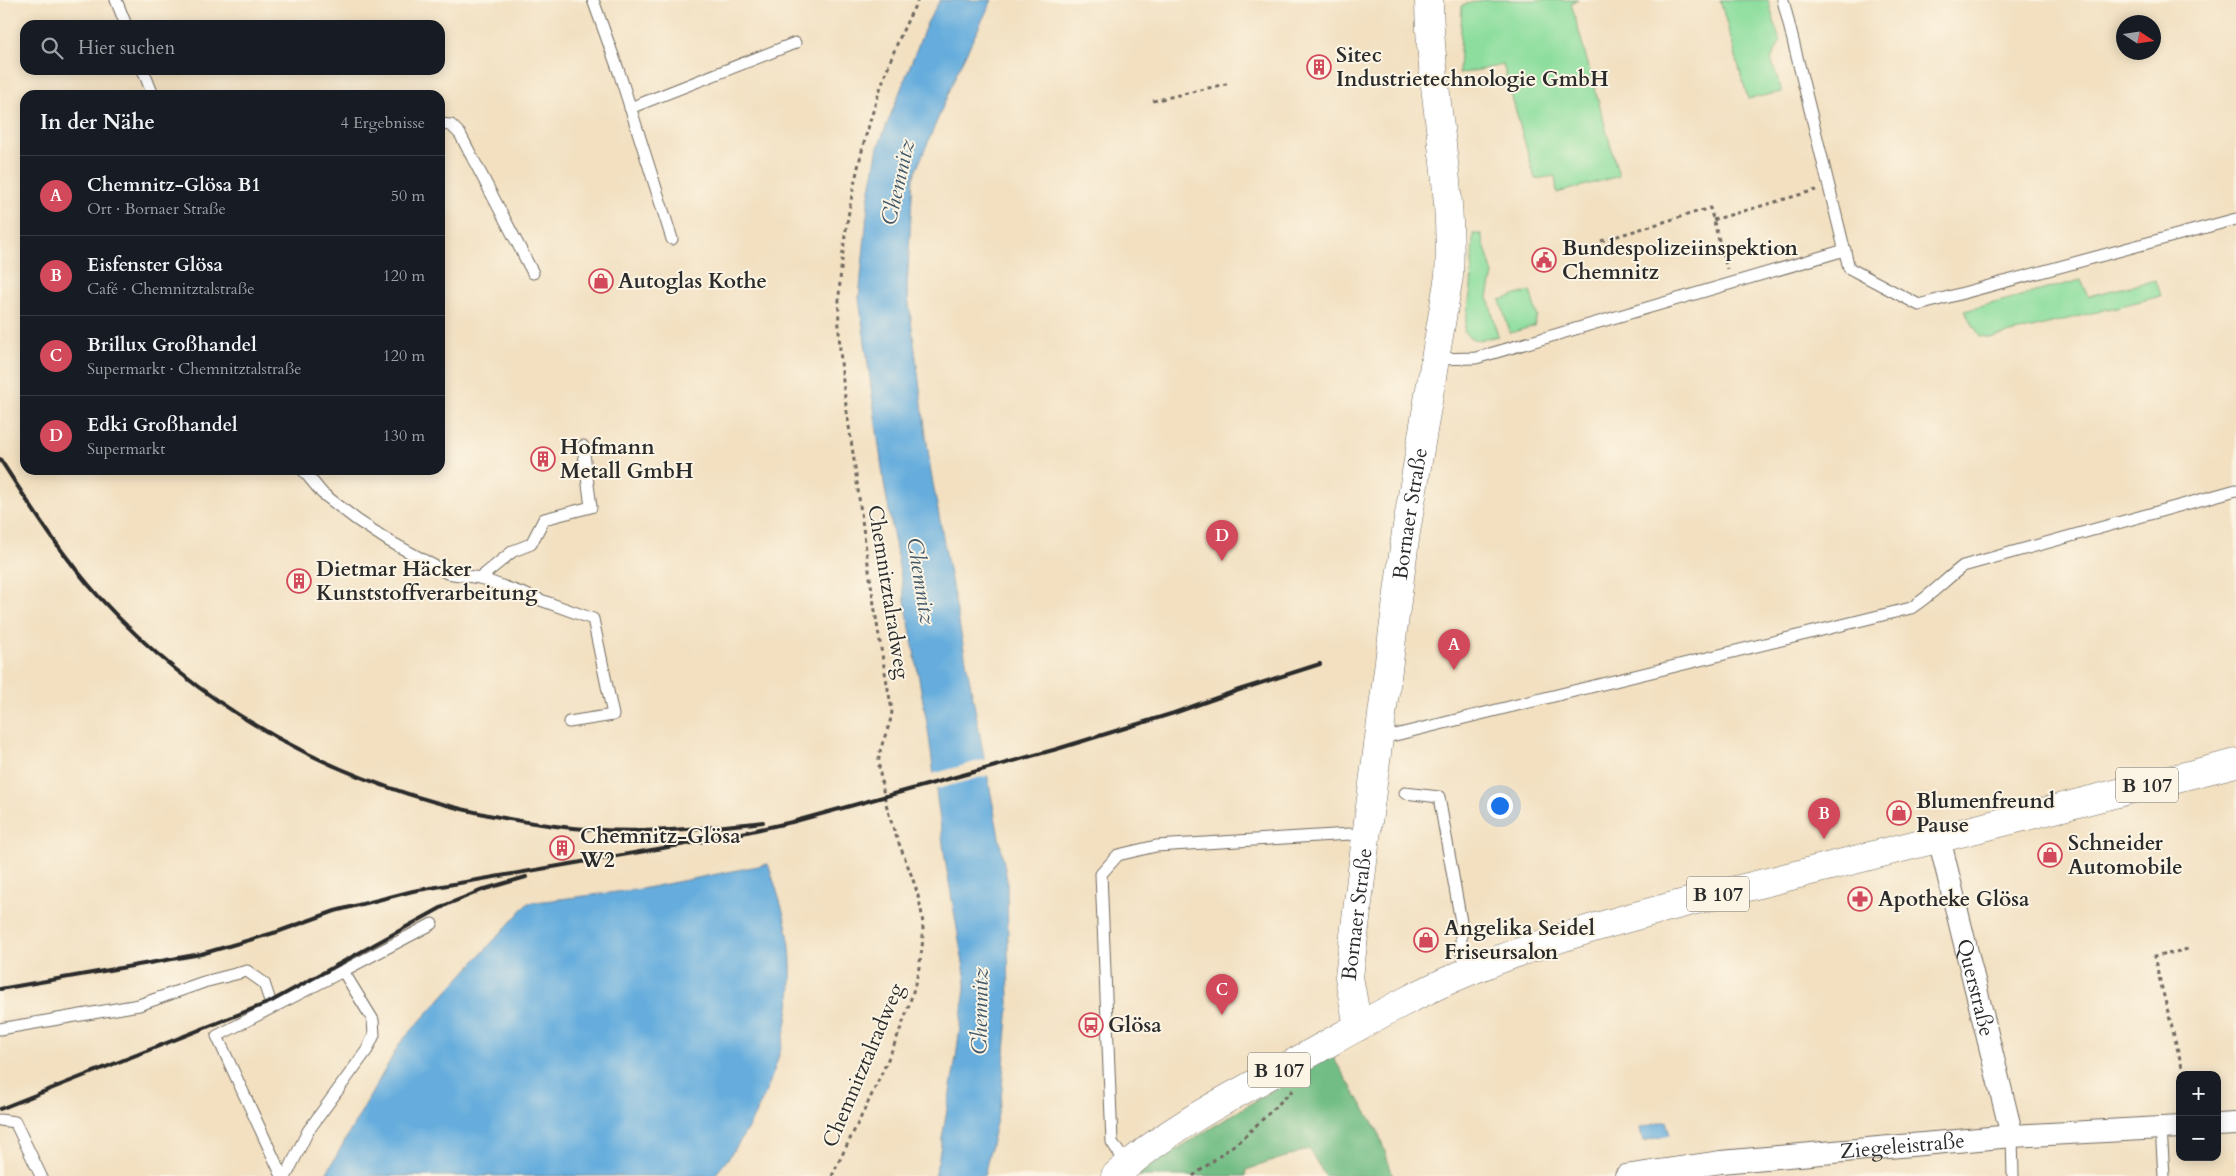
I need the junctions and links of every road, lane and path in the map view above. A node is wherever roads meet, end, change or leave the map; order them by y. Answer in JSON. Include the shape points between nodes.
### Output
{"nodes":[{"id":1,"x":116,"y":0,"type":"edge"},
{"id":2,"x":593,"y":0,"type":"edge"},
{"id":3,"x":918,"y":0,"type":"edge"},
{"id":4,"x":1429,"y":0,"type":"edge"},
{"id":5,"x":1783,"y":0,"type":"edge"},
{"id":6,"x":124,"y":20,"type":"edge"},
{"id":7,"x":795,"y":43,"type":"dead end"},
{"id":8,"x":145,"y":75,"type":"edge"},
{"id":9,"x":1230,"y":83,"type":"dead end"},
{"id":10,"x":151,"y":90,"type":"edge"},
{"id":11,"x":1153,"y":101,"type":"dead end"},
{"id":12,"x":630,"y":108,"type":"junction"},
{"id":13,"x":445,"y":124,"type":"edge"},
{"id":14,"x":1829,"y":186,"type":"junction"},
{"id":15,"x":2236,"y":219,"type":"edge"},
{"id":16,"x":1713,"y":220,"type":"junction"},
{"id":17,"x":672,"y":239,"type":"dead end"},
{"id":18,"x":1601,"y":241,"type":"dead end"},
{"id":19,"x":1845,"y":250,"type":"junction"},
{"id":20,"x":533,"y":273,"type":"dead end"},
{"id":21,"x":1732,"y":283,"type":"junction"},
{"id":22,"x":1435,"y":359,"type":"junction"},
{"id":23,"x":583,"y":446,"type":"dead end"},
{"id":24,"x":307,"y":475,"type":"edge"},
{"id":25,"x":2236,"y":490,"type":"edge"},
{"id":26,"x":480,"y":578,"type":"junction"},
{"id":27,"x":570,"y":722,"type":"dead end"},
{"id":28,"x":1379,"y":739,"type":"junction"},
{"id":29,"x":2236,"y":763,"type":"edge"},
{"id":30,"x":1405,"y":793,"type":"dead end"},
{"id":31,"x":1366,"y":836,"type":"junction"},
{"id":32,"x":1939,"y":838,"type":"junction"},
{"id":33,"x":432,"y":924,"type":"dead end"},
{"id":34,"x":2188,"y":949,"type":"dead end"},
{"id":35,"x":343,"y":971,"type":"junction"},
{"id":36,"x":1468,"y":972,"type":"junction"},
{"id":37,"x":272,"y":1007,"type":"junction"},
{"id":38,"x":1358,"y":1027,"type":"junction"},
{"id":39,"x":0,"y":1029,"type":"edge"},
{"id":40,"x":2182,"y":1067,"type":"dead end"},
{"id":41,"x":1297,"y":1087,"type":"dead end"},
{"id":42,"x":0,"y":1120,"type":"edge"},
{"id":43,"x":2236,"y":1124,"type":"edge"},
{"id":44,"x":2221,"y":1125,"type":"edge"},
{"id":45,"x":2170,"y":1127,"type":"edge"},
{"id":46,"x":2012,"y":1136,"type":"junction"},
{"id":47,"x":1121,"y":1171,"type":"edge"},
{"id":48,"x":41,"y":1176,"type":"edge"},
{"id":49,"x":284,"y":1176,"type":"edge"},
{"id":50,"x":832,"y":1176,"type":"edge"},
{"id":51,"x":1193,"y":1176,"type":"edge"},
{"id":52,"x":1626,"y":1176,"type":"edge"},
{"id":53,"x":2013,"y":1176,"type":"edge"},
{"id":54,"x":2164,"y":1176,"type":"edge"}],
"edges":[{"from":1,"to":6,"type":"lane"},
{"from":2,"to":12,"type":"lane"},
{"from":3,"to":50,"type":"path","name":"Chemnitztalradweg","via":[[893,54],[856,176],[845,236],[839,329],[841,367],[868,570],[892,710],[878,764],[892,823],[914,878],[923,933],[918,969],[904,1019]]},
{"from":4,"to":22,"type":"main road","name":"Bornaer Straße","via":[[1451,244]]},
{"from":5,"to":14,"type":"lane"},
{"from":7,"to":12,"type":"lane"},
{"from":8,"to":10,"type":"lane"},
{"from":9,"to":11,"type":"path"},
{"from":12,"to":17,"type":"lane"},
{"from":13,"to":20,"type":"lane","via":[[451,125],[460,134]]},
{"from":14,"to":16,"type":"path"},
{"from":14,"to":19,"type":"lane"},
{"from":15,"to":19,"type":"lane","via":[[1919,304],[1849,268]]},
{"from":16,"to":18,"type":"path","via":[[1710,208]]},
{"from":16,"to":21,"type":"path"},
{"from":19,"to":21,"type":"lane"},
{"from":21,"to":22,"type":"lane","via":[[1476,358]]},
{"from":22,"to":28,"type":"main road","name":"Bornaer Straße","via":[[1407,522]]},
{"from":23,"to":26,"type":"lane","via":[[591,507],[544,519],[531,544],[513,551]]},
{"from":24,"to":26,"type":"lane","via":[[322,494],[389,541],[447,573]]},
{"from":25,"to":28,"type":"lane","via":[[1964,566],[1911,608]]},
{"from":26,"to":27,"type":"lane","via":[[592,619],[613,715]]},
{"from":28,"to":31,"type":"main road","name":"Bornaer Straße"},
{"from":29,"to":32,"type":"main road","number":"B 107"},
{"from":30,"to":36,"type":"lane","via":[[1439,797],[1461,922],[1461,950]]},
{"from":31,"to":38,"type":"main road","name":"Bornaer Straße","via":[[1349,977]]},
{"from":31,"to":47,"type":"lane","via":[[1350,834],[1156,846],[1118,855],[1101,874],[1112,1142]]},
{"from":32,"to":36,"type":"main road","number":"B 107","via":[[1576,932]]},
{"from":32,"to":46,"type":"street","name":"Querstraße"},
{"from":33,"to":35,"type":"lane"},
{"from":34,"to":40,"type":"path","via":[[2154,957]]},
{"from":35,"to":37,"type":"lane"},
{"from":35,"to":49,"type":"lane","via":[[373,1020],[374,1035],[367,1050],[308,1131]]},
{"from":36,"to":38,"type":"main road","number":"B 107"},
{"from":37,"to":39,"type":"lane","via":[[264,983],[247,971],[139,1004]]},
{"from":37,"to":49,"type":"lane","via":[[217,1036]]},
{"from":38,"to":47,"type":"main road","number":"B 107","via":[[1199,1113],[1162,1137]]},
{"from":41,"to":51,"type":"path","number":"B 107","via":[[1242,1139]]},
{"from":42,"to":48,"type":"lane","via":[[15,1122]]},
{"from":43,"to":44,"type":"street"},
{"from":45,"to":46,"type":"street","name":"Ziegeleistraße"},
{"from":45,"to":54,"type":"lane"},
{"from":46,"to":52,"type":"street","name":"Ziegeleistraße","via":[[1720,1162]]},
{"from":46,"to":53,"type":"lane"}]}
